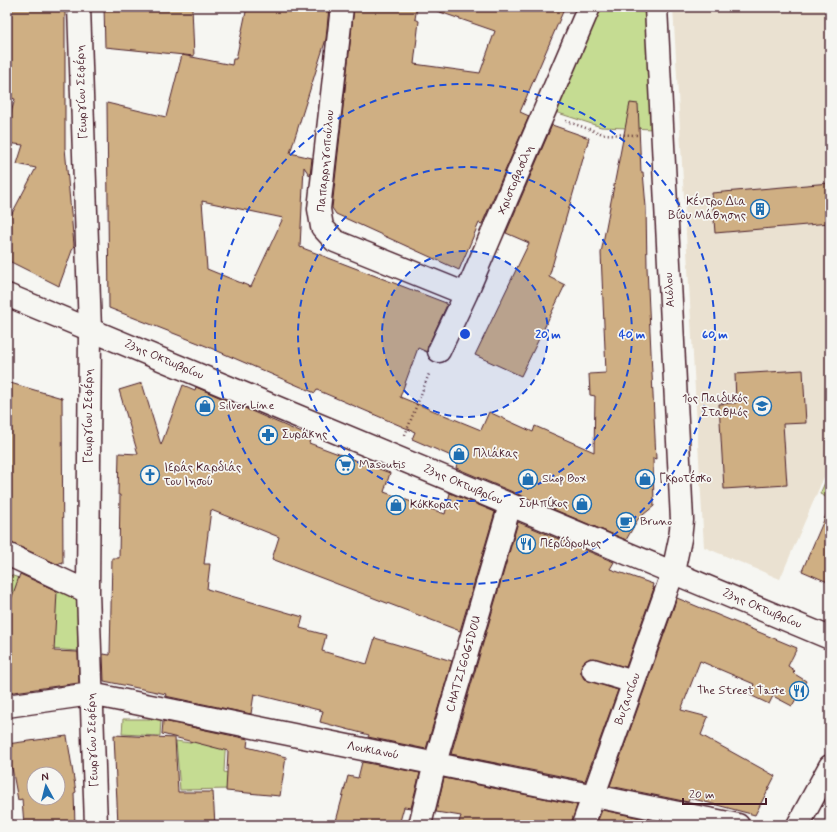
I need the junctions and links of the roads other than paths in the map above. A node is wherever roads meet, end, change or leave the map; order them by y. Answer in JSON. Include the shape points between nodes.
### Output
{"nodes":[{"id":1,"x":79,"y":7,"type":"edge"},
{"id":2,"x":342,"y":7,"type":"edge"},
{"id":3,"x":589,"y":7,"type":"edge"},
{"id":4,"x":656,"y":7,"type":"edge"},
{"id":5,"x":466,"y":294,"type":"junction"},
{"id":6,"x":7,"y":295,"type":"edge"},
{"id":7,"x":90,"y":330,"type":"junction"},
{"id":8,"x":439,"y":351,"type":"road end"},
{"id":9,"x":510,"y":505,"type":"junction"},
{"id":10,"x":7,"y":554,"type":"edge"},
{"id":11,"x":673,"y":572,"type":"junction"},
{"id":12,"x":88,"y":592,"type":"junction"},
{"id":13,"x":830,"y":638,"type":"edge"},
{"id":14,"x":593,"y":670,"type":"dead end"},
{"id":15,"x":634,"y":682,"type":"junction"},
{"id":16,"x":91,"y":694,"type":"junction"},
{"id":17,"x":7,"y":706,"type":"edge"},
{"id":18,"x":435,"y":763,"type":"junction"},
{"id":19,"x":830,"y":766,"type":"edge"},
{"id":20,"x":594,"y":795,"type":"junction"},
{"id":21,"x":96,"y":825,"type":"edge"},
{"id":22,"x":420,"y":825,"type":"edge"},
{"id":23,"x":583,"y":825,"type":"edge"},
{"id":24,"x":738,"y":825,"type":"edge"},
{"id":25,"x":798,"y":825,"type":"edge"}],
"edges":[{"from":1,"to":7,"type":"street","name":"Γεωργίου Σεφέρη"},
{"from":2,"to":5,"type":"street","name":"Παπαρρηγοπούλου","via":[[319,209],[322,227],[335,241]]},
{"from":3,"to":5,"type":"street","name":"Χριστοβασίλη"},
{"from":4,"to":11,"type":"street","name":"Αιόλου","via":[[682,520]]},
{"from":5,"to":8,"type":"street","name":"Χριστοβασίλη"},
{"from":6,"to":7,"type":"street","name":"23ης Οκτωβρίου"},
{"from":7,"to":9,"type":"street","name":"23ης Οκτωβρίου"},
{"from":7,"to":12,"type":"street","name":"Γεωργίου Σεφέρη"},
{"from":9,"to":11,"type":"street","name":"23ης Οκτωβρίου"},
{"from":9,"to":18,"type":"street","name":"CHATZIGOGIDOU"},
{"from":10,"to":12,"type":"street"},
{"from":11,"to":13,"type":"street","name":"23ης Οκτωβρίου"},
{"from":11,"to":15,"type":"street","name":"Βυζαντίου"},
{"from":12,"to":16,"type":"street","name":"Γεωργίου Σεφέρη"},
{"from":14,"to":15,"type":"street"},
{"from":15,"to":20,"type":"street","name":"Βυζαντίου"},
{"from":16,"to":17,"type":"street","name":"Λουκιανού"},
{"from":16,"to":18,"type":"street","name":"Λουκιανού"},
{"from":16,"to":21,"type":"street","name":"Γεωργίου Σεφέρη"},
{"from":18,"to":20,"type":"street","name":"Λουκιανού"},
{"from":18,"to":22,"type":"street","name":"CHATZIGOGIDOU"},
{"from":19,"to":25,"type":"street"},
{"from":20,"to":23,"type":"street","name":"Βυζαντίου"},
{"from":20,"to":24,"type":"street","name":"Λουκιανού"}]}
